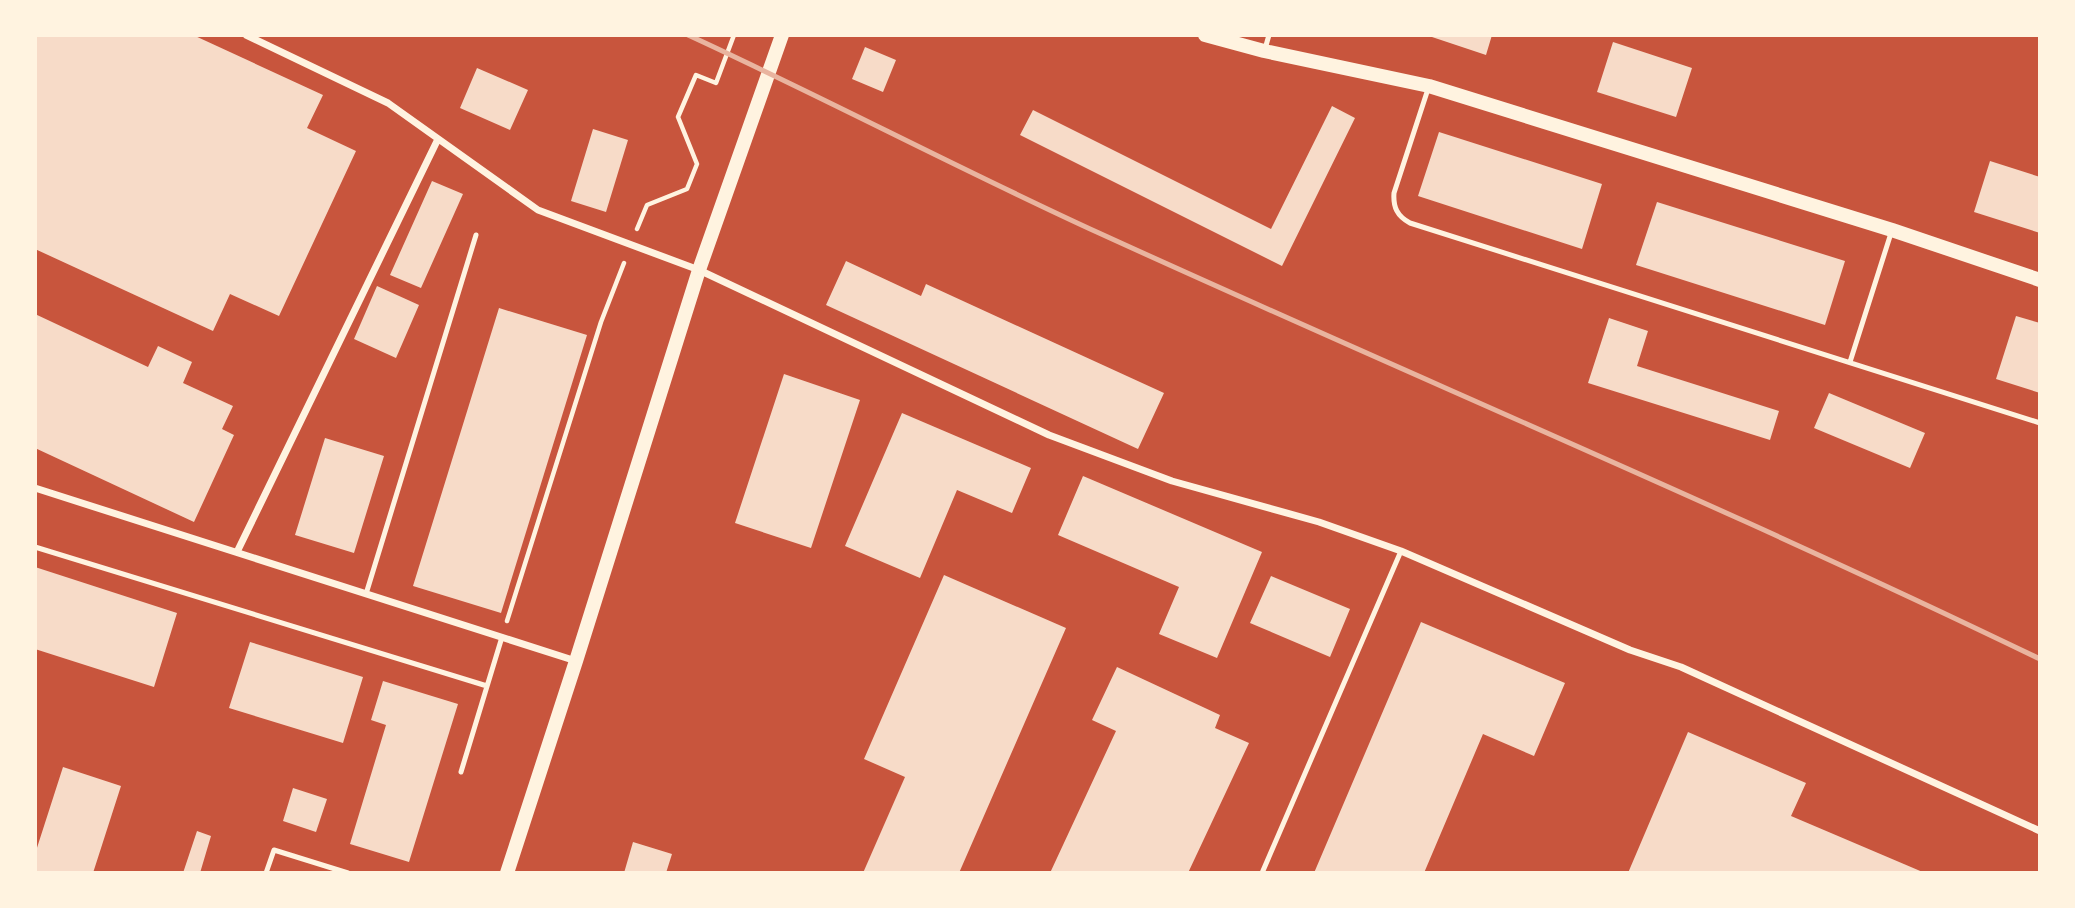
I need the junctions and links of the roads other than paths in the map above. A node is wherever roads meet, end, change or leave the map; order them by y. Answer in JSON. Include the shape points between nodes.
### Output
{"nodes":[{"id":1,"x":246,"y":35,"type":"edge"},
{"id":2,"x":782,"y":35,"type":"edge"},
{"id":3,"x":1205,"y":35,"type":"edge"},
{"id":4,"x":1269,"y":35,"type":"edge"},
{"id":5,"x":1264,"y":51,"type":"junction"},
{"id":6,"x":1429,"y":86,"type":"junction"},
{"id":7,"x":438,"y":139,"type":"junction"},
{"id":8,"x":1892,"y":230,"type":"junction"},
{"id":9,"x":476,"y":235,"type":"dead end"},
{"id":10,"x":699,"y":270,"type":"junction"},
{"id":11,"x":2040,"y":280,"type":"edge"},
{"id":12,"x":1850,"y":362,"type":"junction"},
{"id":13,"x":2040,"y":422,"type":"edge"},
{"id":14,"x":35,"y":488,"type":"edge"},
{"id":15,"x":35,"y":547,"type":"edge"},
{"id":16,"x":1401,"y":551,"type":"junction"},
{"id":17,"x":237,"y":552,"type":"junction"},
{"id":18,"x":366,"y":594,"type":"junction"},
{"id":19,"x":502,"y":637,"type":"junction"},
{"id":20,"x":576,"y":661,"type":"junction"},
{"id":21,"x":487,"y":686,"type":"junction"},
{"id":22,"x":461,"y":772,"type":"dead end"},
{"id":23,"x":2040,"y":831,"type":"edge"},
{"id":24,"x":266,"y":873,"type":"edge"},
{"id":25,"x":348,"y":873,"type":"edge"},
{"id":26,"x":507,"y":873,"type":"edge"},
{"id":27,"x":1262,"y":873,"type":"edge"}],
"edges":[{"from":1,"to":7,"type":"street","via":[[388,103]]},
{"from":2,"to":10,"type":"main road"},
{"from":3,"to":5,"type":"main road"},
{"from":4,"to":5,"type":"lane"},
{"from":5,"to":6,"type":"main road"},
{"from":6,"to":8,"type":"main road"},
{"from":6,"to":12,"type":"lane","via":[[1394,193],[1396,211],[1402,218]]},
{"from":7,"to":10,"type":"street","via":[[538,211]]},
{"from":7,"to":17,"type":"street"},
{"from":8,"to":11,"type":"main road"},
{"from":8,"to":12,"type":"lane"},
{"from":9,"to":18,"type":"lane"},
{"from":10,"to":16,"type":"street","via":[[1049,435],[1172,481],[1319,522]]},
{"from":10,"to":20,"type":"main road"},
{"from":12,"to":13,"type":"lane"},
{"from":14,"to":17,"type":"street"},
{"from":15,"to":21,"type":"lane"},
{"from":16,"to":23,"type":"street","via":[[1630,650],[1681,667]]},
{"from":16,"to":27,"type":"lane"},
{"from":17,"to":18,"type":"street"},
{"from":18,"to":19,"type":"street"},
{"from":19,"to":20,"type":"street"},
{"from":19,"to":21,"type":"lane"},
{"from":20,"to":26,"type":"main road"},
{"from":21,"to":22,"type":"lane"},
{"from":24,"to":25,"type":"lane","via":[[274,849]]}]}
